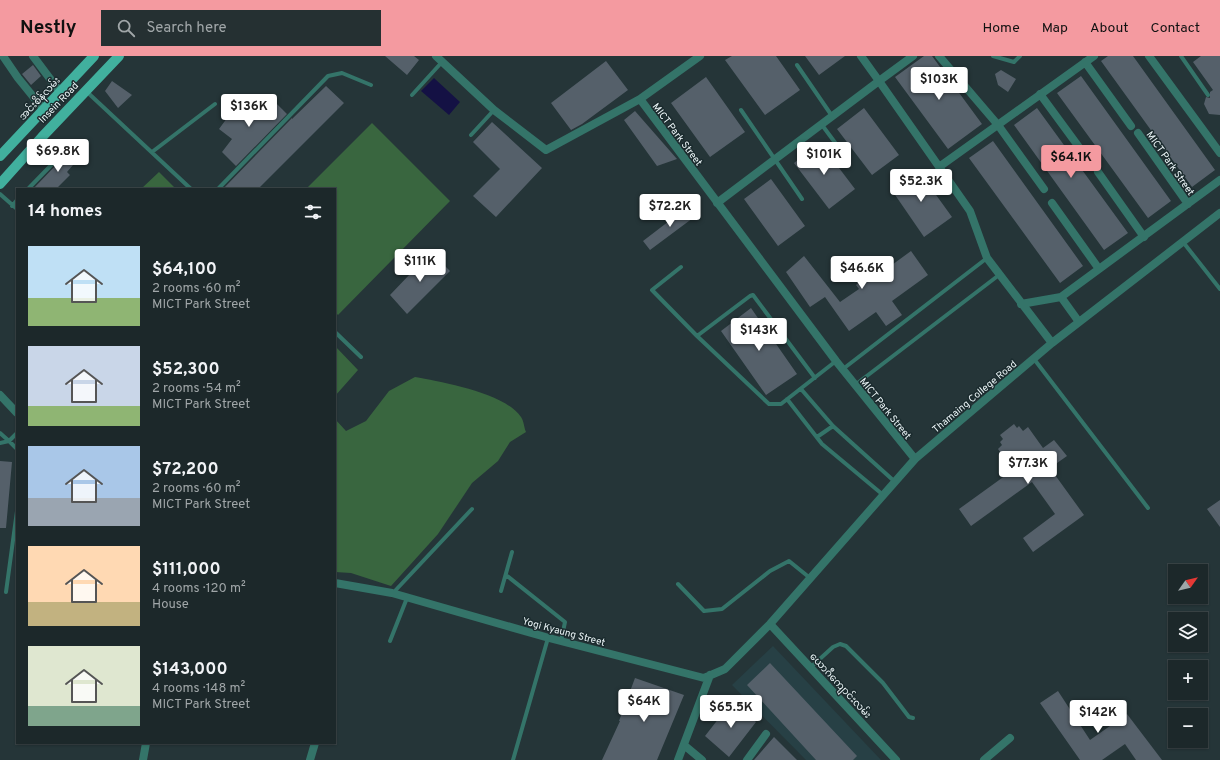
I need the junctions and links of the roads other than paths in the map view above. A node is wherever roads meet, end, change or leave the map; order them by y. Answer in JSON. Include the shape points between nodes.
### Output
{"nodes":[{"id":1,"x":3,"y":56,"type":"edge"},
{"id":2,"x":34,"y":56,"type":"edge"},
{"id":3,"x":93,"y":56,"type":"edge"},
{"id":4,"x":119,"y":56,"type":"edge"},
{"id":5,"x":700,"y":56,"type":"edge"},
{"id":6,"x":861,"y":56,"type":"edge"},
{"id":7,"x":912,"y":56,"type":"edge"},
{"id":8,"x":938,"y":56,"type":"edge"},
{"id":9,"x":993,"y":56,"type":"edge"},
{"id":10,"x":1020,"y":56,"type":"edge"},
{"id":11,"x":1094,"y":56,"type":"edge"},
{"id":12,"x":1181,"y":56,"type":"edge"},
{"id":13,"x":1151,"y":57,"type":"edge"},
{"id":14,"x":439,"y":59,"type":"edge"},
{"id":15,"x":1085,"y":62,"type":"junction"},
{"id":16,"x":796,"y":65,"type":"dead end"},
{"id":17,"x":77,"y":74,"type":"junction"},
{"id":18,"x":879,"y":82,"type":"junction"},
{"id":19,"x":371,"y":85,"type":"dead end"},
{"id":20,"x":88,"y":88,"type":"junction"},
{"id":21,"x":60,"y":92,"type":"junction"},
{"id":22,"x":1040,"y":94,"type":"junction"},
{"id":23,"x":412,"y":95,"type":"dead end"},
{"id":24,"x":1208,"y":95,"type":"dead end"},
{"id":25,"x":640,"y":99,"type":"junction"},
{"id":26,"x":215,"y":104,"type":"dead end"},
{"id":27,"x":47,"y":107,"type":"junction"},
{"id":28,"x":494,"y":110,"type":"junction"},
{"id":29,"x":741,"y":110,"type":"dead end"},
{"id":30,"x":61,"y":116,"type":"junction"},
{"id":31,"x":833,"y":116,"type":"junction"},
{"id":32,"x":822,"y":125,"type":"junction"},
{"id":33,"x":998,"y":125,"type":"junction"},
{"id":34,"x":1132,"y":126,"type":"dead end"},
{"id":35,"x":1138,"y":133,"type":"dead end"},
{"id":36,"x":470,"y":135,"type":"dead end"},
{"id":37,"x":42,"y":137,"type":"junction"},
{"id":38,"x":152,"y":152,"type":"junction"},
{"id":39,"x":1220,"y":153,"type":"edge"},
{"id":40,"x":0,"y":156,"type":"edge"},
{"id":41,"x":845,"y":156,"type":"dead end"},
{"id":42,"x":1086,"y":158,"type":"dead end"},
{"id":43,"x":776,"y":160,"type":"junction"},
{"id":44,"x":939,"y":167,"type":"junction"},
{"id":45,"x":1098,"y":172,"type":"dead end"},
{"id":46,"x":1220,"y":180,"type":"edge"},
{"id":47,"x":0,"y":182,"type":"edge"},
{"id":48,"x":29,"y":188,"type":"edge"},
{"id":49,"x":190,"y":188,"type":"edge"},
{"id":50,"x":219,"y":188,"type":"edge"},
{"id":51,"x":1044,"y":189,"type":"dead end"},
{"id":52,"x":0,"y":194,"type":"edge"},
{"id":53,"x":802,"y":199,"type":"dead end"},
{"id":54,"x":16,"y":201,"type":"edge"},
{"id":55,"x":718,"y":203,"type":"junction"},
{"id":56,"x":1052,"y":203,"type":"dead end"},
{"id":57,"x":1188,"y":204,"type":"junction"},
{"id":58,"x":12,"y":206,"type":"junction"},
{"id":59,"x":16,"y":208,"type":"edge"},
{"id":60,"x":1220,"y":213,"type":"edge"},
{"id":61,"x":1144,"y":237,"type":"junction"},
{"id":62,"x":1183,"y":242,"type":"junction"},
{"id":63,"x":987,"y":258,"type":"junction"},
{"id":64,"x":681,"y":266,"type":"dead end"},
{"id":65,"x":1099,"y":269,"type":"junction"},
{"id":66,"x":999,"y":275,"type":"junction"},
{"id":67,"x":1220,"y":289,"type":"edge"},
{"id":68,"x":1061,"y":297,"type":"junction"},
{"id":69,"x":1021,"y":304,"type":"junction"},
{"id":70,"x":1079,"y":322,"type":"junction"},
{"id":71,"x":336,"y":333,"type":"edge"},
{"id":72,"x":697,"y":336,"type":"junction"},
{"id":73,"x":1052,"y":343,"type":"junction"},
{"id":74,"x":361,"y":357,"type":"dead end"},
{"id":75,"x":1034,"y":358,"type":"junction"},
{"id":76,"x":836,"y":361,"type":"junction"},
{"id":77,"x":842,"y":369,"type":"junction"},
{"id":78,"x":815,"y":378,"type":"junction"},
{"id":79,"x":855,"y":385,"type":"junction"},
{"id":80,"x":801,"y":389,"type":"junction"},
{"id":81,"x":0,"y":396,"type":"edge"},
{"id":82,"x":787,"y":399,"type":"junction"},
{"id":83,"x":16,"y":412,"type":"edge"},
{"id":84,"x":833,"y":426,"type":"junction"},
{"id":85,"x":0,"y":433,"type":"edge"},
{"id":86,"x":16,"y":434,"type":"edge"},
{"id":87,"x":817,"y":437,"type":"junction"},
{"id":88,"x":9,"y":440,"type":"junction"},
{"id":89,"x":0,"y":443,"type":"edge"},
{"id":90,"x":16,"y":448,"type":"edge"},
{"id":91,"x":915,"y":459,"type":"junction"},
{"id":92,"x":894,"y":481,"type":"junction"},
{"id":93,"x":882,"y":494,"type":"junction"},
{"id":94,"x":1148,"y":508,"type":"dead end"},
{"id":95,"x":472,"y":509,"type":"dead end"},
{"id":96,"x":16,"y":518,"type":"edge"},
{"id":97,"x":512,"y":552,"type":"dead end"},
{"id":98,"x":506,"y":575,"type":"junction"},
{"id":99,"x":810,"y":578,"type":"junction"},
{"id":100,"x":336,"y":583,"type":"edge"},
{"id":101,"x":678,"y":584,"type":"dead end"},
{"id":102,"x":501,"y":591,"type":"dead end"},
{"id":103,"x":6,"y":592,"type":"dead end"},
{"id":104,"x":392,"y":593,"type":"junction"},
{"id":105,"x":408,"y":598,"type":"junction"},
{"id":106,"x":770,"y":624,"type":"junction"},
{"id":107,"x":549,"y":638,"type":"junction"},
{"id":108,"x":390,"y":641,"type":"dead end"},
{"id":109,"x":561,"y":641,"type":"junction"},
{"id":110,"x":811,"y":667,"type":"junction"},
{"id":111,"x":710,"y":675,"type":"junction"},
{"id":112,"x":913,"y":718,"type":"dead end"},
{"id":113,"x":766,"y":734,"type":"dead end"},
{"id":114,"x":1010,"y":738,"type":"dead end"},
{"id":115,"x":146,"y":744,"type":"edge"},
{"id":116,"x":315,"y":744,"type":"edge"},
{"id":117,"x":684,"y":745,"type":"junction"},
{"id":118,"x":144,"y":760,"type":"edge"},
{"id":119,"x":310,"y":760,"type":"edge"},
{"id":120,"x":513,"y":760,"type":"edge"},
{"id":121,"x":678,"y":760,"type":"edge"},
{"id":122,"x":702,"y":760,"type":"edge"},
{"id":123,"x":748,"y":760,"type":"edge"},
{"id":124,"x":896,"y":760,"type":"edge"},
{"id":125,"x":984,"y":760,"type":"edge"}],
"edges":[{"from":1,"to":27,"type":"street","via":[[18,78]]},
{"from":2,"to":21,"type":"street"},
{"from":3,"to":17,"type":"main road","name":"အင်းစိန်လမ်း"},
{"from":4,"to":20,"type":"main road","name":"Insein Road"},
{"from":5,"to":25,"type":"street"},
{"from":6,"to":18,"type":"street"},
{"from":7,"to":18,"type":"street"},
{"from":8,"to":33,"type":"street"},
{"from":9,"to":10,"type":"lane","via":[[1014,62]]},
{"from":11,"to":15,"type":"street"},
{"from":12,"to":24,"type":"lane"},
{"from":13,"to":39,"type":"street"},
{"from":14,"to":23,"type":"lane"},
{"from":14,"to":28,"type":"street"},
{"from":15,"to":22,"type":"street"},
{"from":15,"to":34,"type":"street"},
{"from":16,"to":31,"type":"lane"},
{"from":17,"to":20,"type":"main road"},
{"from":17,"to":21,"type":"main road","name":"အင်းစိန်လမ်း"},
{"from":18,"to":31,"type":"street"},
{"from":18,"to":44,"type":"street"},
{"from":19,"to":50,"type":"lane","via":[[342,73],[328,76]]},
{"from":20,"to":30,"type":"main road","name":"Insein Road"},
{"from":20,"to":38,"type":"lane"},
{"from":21,"to":27,"type":"main road","name":"အင်းစိန်လမ်း"},
{"from":22,"to":33,"type":"street"},
{"from":22,"to":42,"type":"street"},
{"from":25,"to":28,"type":"street","name":"MICT Park Street","via":[[546,150]]},
{"from":25,"to":55,"type":"street","name":"MICT Park Street"},
{"from":26,"to":38,"type":"lane"},
{"from":27,"to":30,"type":"main road"},
{"from":27,"to":40,"type":"main road","name":"အင်းစိန်လမ်း"},
{"from":28,"to":36,"type":"lane"},
{"from":29,"to":43,"type":"lane"},
{"from":30,"to":37,"type":"main road","name":"Insein Road"},
{"from":31,"to":32,"type":"street"},
{"from":32,"to":41,"type":"lane"},
{"from":32,"to":43,"type":"street"},
{"from":33,"to":44,"type":"street"},
{"from":33,"to":51,"type":"street"},
{"from":35,"to":57,"type":"street","name":"MICT Park Street"},
{"from":37,"to":47,"type":"main road","name":"Insein Road"},
{"from":37,"to":48,"type":"lane","via":[[61,155]]},
{"from":38,"to":49,"type":"lane"},
{"from":43,"to":53,"type":"lane"},
{"from":43,"to":55,"type":"street"},
{"from":44,"to":63,"type":"street","via":[[970,211]]},
{"from":45,"to":61,"type":"street"},
{"from":46,"to":57,"type":"street","name":"MICT Park Street"},
{"from":52,"to":58,"type":"lane"},
{"from":54,"to":58,"type":"lane"},
{"from":55,"to":76,"type":"street","name":"MICT Park Street"},
{"from":56,"to":65,"type":"street"},
{"from":57,"to":61,"type":"street","name":"MICT Park Street"},
{"from":58,"to":59,"type":"lane"},
{"from":60,"to":62,"type":"street","name":"Thamaing College Road"},
{"from":61,"to":65,"type":"street","name":"MICT Park Street"},
{"from":62,"to":67,"type":"lane"},
{"from":62,"to":70,"type":"street","name":"Thamaing College Road"},
{"from":63,"to":66,"type":"street"},
{"from":63,"to":77,"type":"lane"},
{"from":64,"to":72,"type":"lane","via":[[652,290]]},
{"from":65,"to":68,"type":"street","name":"MICT Park Street"},
{"from":66,"to":69,"type":"street"},
{"from":66,"to":79,"type":"lane"},
{"from":68,"to":69,"type":"street","name":"MICT Park Street"},
{"from":68,"to":70,"type":"street"},
{"from":69,"to":73,"type":"street"},
{"from":70,"to":73,"type":"street","name":"Thamaing College Road"},
{"from":71,"to":74,"type":"lane"},
{"from":72,"to":78,"type":"lane","via":[[754,295]]},
{"from":72,"to":82,"type":"lane","via":[[769,404],[781,404]]},
{"from":73,"to":75,"type":"street","name":"Thamaing College Road"},
{"from":75,"to":91,"type":"street","name":"Thamaing College Road"},
{"from":75,"to":94,"type":"lane"},
{"from":76,"to":77,"type":"street","name":"MICT Park Street"},
{"from":76,"to":78,"type":"lane"},
{"from":77,"to":79,"type":"street","name":"MICT Park Street"},
{"from":78,"to":80,"type":"lane"},
{"from":79,"to":91,"type":"street","name":"MICT Park Street"},
{"from":80,"to":82,"type":"lane"},
{"from":80,"to":84,"type":"lane"},
{"from":81,"to":83,"type":"street"},
{"from":82,"to":87,"type":"lane"},
{"from":84,"to":87,"type":"lane"},
{"from":84,"to":92,"type":"lane"},
{"from":85,"to":88,"type":"lane"},
{"from":86,"to":88,"type":"lane"},
{"from":87,"to":93,"type":"lane"},
{"from":88,"to":89,"type":"lane"},
{"from":88,"to":90,"type":"lane"},
{"from":91,"to":92,"type":"street","name":"Thamaing College Road"},
{"from":92,"to":93,"type":"street","name":"Thamaing College Road"},
{"from":93,"to":99,"type":"street","name":"Thamaing College Road"},
{"from":95,"to":104,"type":"lane"},
{"from":96,"to":103,"type":"lane"},
{"from":97,"to":98,"type":"lane"},
{"from":98,"to":102,"type":"lane"},
{"from":98,"to":109,"type":"lane","via":[[565,622]]},
{"from":99,"to":101,"type":"lane","via":[[789,562],[770,571],[722,609],[704,611]]},
{"from":99,"to":106,"type":"street","name":"Thamaing College Road"},
{"from":100,"to":104,"type":"street","name":"Yogi Kyaung Street"},
{"from":104,"to":105,"type":"street","name":"Yogi Kyaung Street"},
{"from":105,"to":107,"type":"street","name":"Yogi Kyaung Street"},
{"from":105,"to":108,"type":"lane"},
{"from":106,"to":110,"type":"street","name":"ယောဂီကျောင်းလမ်း"},
{"from":106,"to":111,"type":"street","name":"Yogi Kyaung Street","via":[[725,669]]},
{"from":107,"to":109,"type":"street","name":"Yogi Kyaung Street"},
{"from":107,"to":120,"type":"lane"},
{"from":109,"to":111,"type":"street","name":"Yogi Kyaung Street","via":[[689,675],[704,678]]},
{"from":110,"to":112,"type":"lane","via":[[833,647],[840,644],[846,646],[883,683],[909,717]]},
{"from":110,"to":124,"type":"street","name":"ယောဂီကျောင်းလမ်း"},
{"from":111,"to":117,"type":"street"},
{"from":113,"to":123,"type":"street"},
{"from":114,"to":125,"type":"street"},
{"from":115,"to":118,"type":"street"},
{"from":116,"to":119,"type":"street"},
{"from":117,"to":121,"type":"street"},
{"from":117,"to":122,"type":"street"}]}
